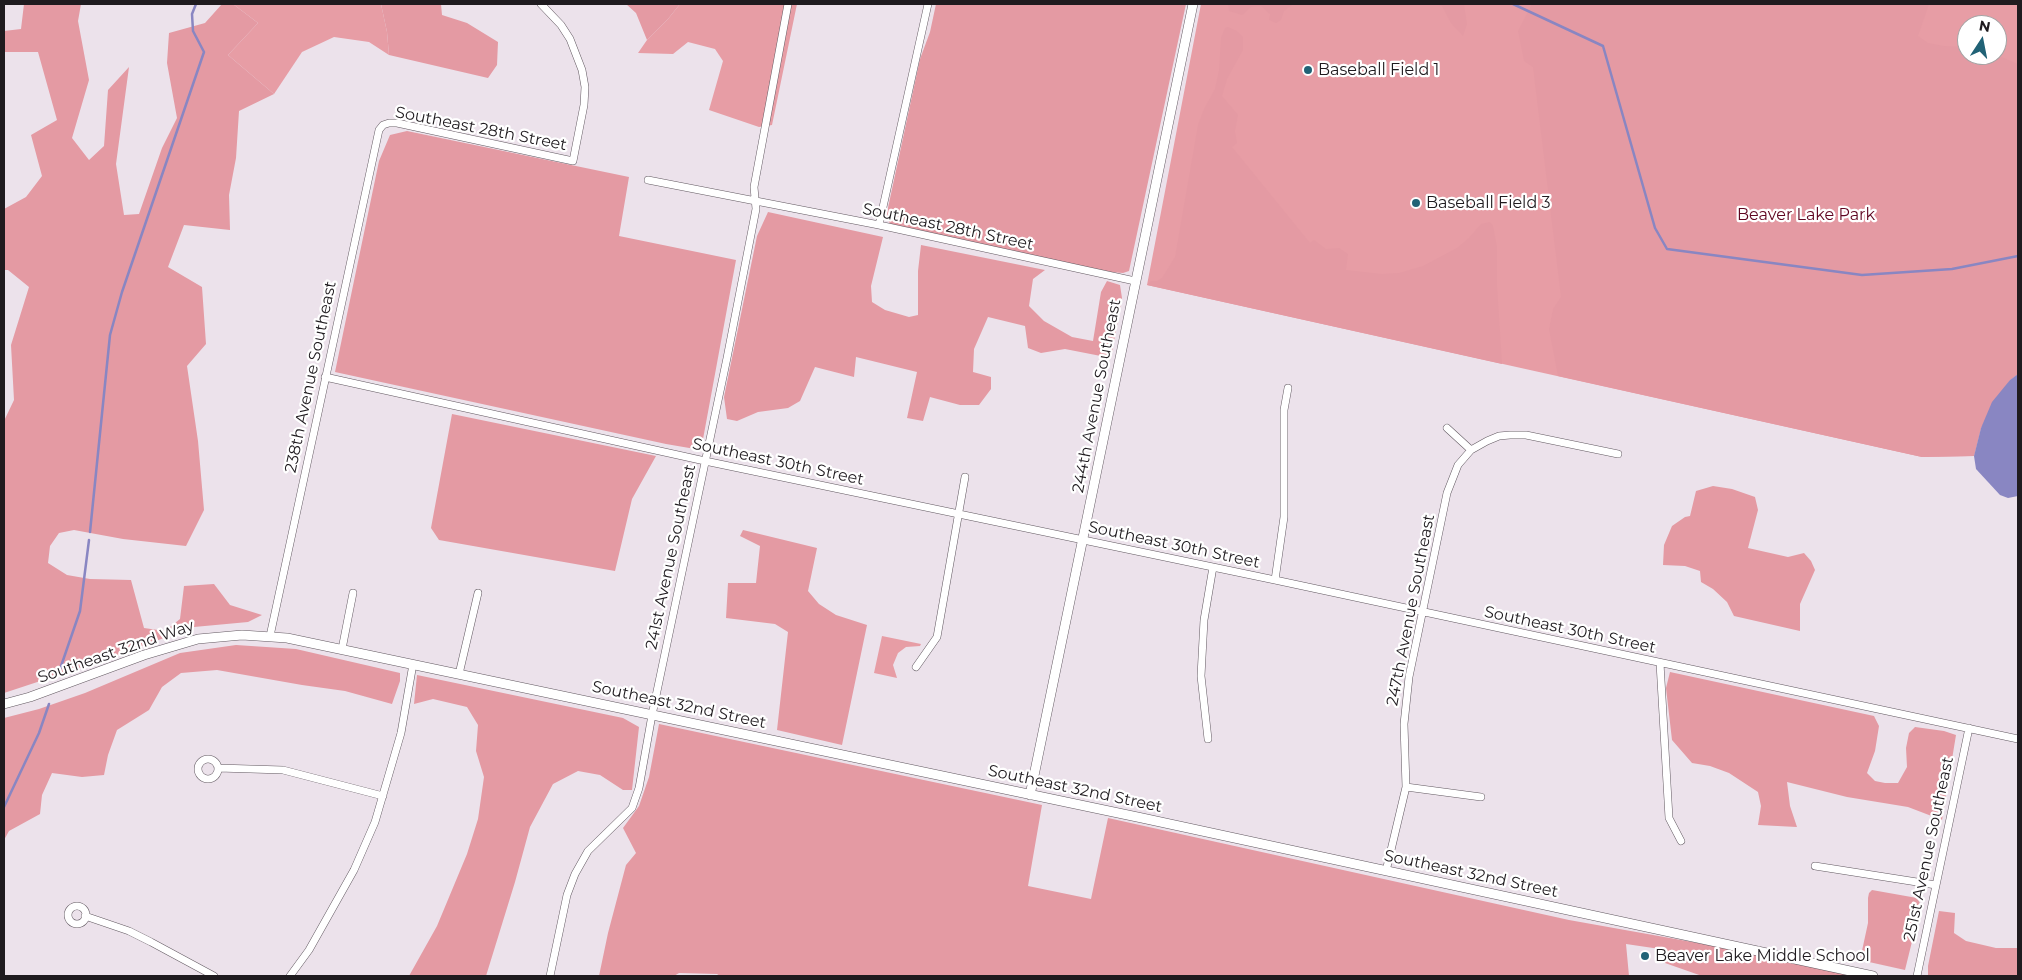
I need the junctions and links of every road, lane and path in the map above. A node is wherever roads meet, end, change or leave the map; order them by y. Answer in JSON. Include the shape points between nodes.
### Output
{"nodes":[{"id":1,"x":541,"y":4,"type":"edge"},
{"id":2,"x":788,"y":4,"type":"edge"},
{"id":3,"x":928,"y":4,"type":"edge"},
{"id":4,"x":1193,"y":4,"type":"edge"},
{"id":5,"x":383,"y":125,"type":"joint"},
{"id":6,"x":648,"y":180,"type":"dead end"},
{"id":7,"x":755,"y":201,"type":"junction"},
{"id":8,"x":879,"y":225,"type":"junction"},
{"id":9,"x":1135,"y":281,"type":"junction"},
{"id":10,"x":325,"y":377,"type":"junction"},
{"id":11,"x":1288,"y":388,"type":"dead end"},
{"id":12,"x":1447,"y":428,"type":"dead end"},
{"id":13,"x":1471,"y":450,"type":"junction"},
{"id":14,"x":1618,"y":454,"type":"dead end"},
{"id":15,"x":705,"y":461,"type":"junction"},
{"id":16,"x":965,"y":478,"type":"dead end"},
{"id":17,"x":958,"y":514,"type":"junction"},
{"id":18,"x":1083,"y":540,"type":"junction"},
{"id":19,"x":1213,"y":567,"type":"junction"},
{"id":20,"x":1275,"y":580,"type":"junction"},
{"id":21,"x":478,"y":592,"type":"dead end"},
{"id":22,"x":353,"y":593,"type":"dead end"},
{"id":23,"x":1423,"y":612,"type":"junction"},
{"id":24,"x":270,"y":636,"type":"junction"},
{"id":25,"x":342,"y":649,"type":"junction"},
{"id":26,"x":1660,"y":663,"type":"junction"},
{"id":27,"x":413,"y":664,"type":"junction"},
{"id":28,"x":916,"y":666,"type":"dead end"},
{"id":29,"x":459,"y":674,"type":"junction"},
{"id":30,"x":4,"y":704,"type":"edge"},
{"id":31,"x":652,"y":715,"type":"junction"},
{"id":32,"x":1969,"y":728,"type":"junction"},
{"id":33,"x":1208,"y":739,"type":"dead end"},
{"id":34,"x":2018,"y":739,"type":"edge"},
{"id":35,"x":218,"y":768,"type":"dead end"},
{"id":36,"x":1406,"y":787,"type":"junction"},
{"id":37,"x":1030,"y":795,"type":"junction"},
{"id":38,"x":384,"y":796,"type":"junction"},
{"id":39,"x":1480,"y":798,"type":"dead end"},
{"id":40,"x":1681,"y":841,"type":"dead end"},
{"id":41,"x":1816,"y":866,"type":"dead end"},
{"id":42,"x":1386,"y":871,"type":"junction"},
{"id":43,"x":1936,"y":885,"type":"junction"},
{"id":44,"x":85,"y":916,"type":"dead end"},
{"id":45,"x":214,"y":976,"type":"edge"},
{"id":46,"x":290,"y":976,"type":"edge"},
{"id":47,"x":550,"y":976,"type":"edge"},
{"id":48,"x":1873,"y":976,"type":"edge"},
{"id":49,"x":1917,"y":976,"type":"edge"}],
"edges":[{"from":1,"to":5,"type":"street","name":"Southeast 28th Street","via":[[570,39],[582,70],[584,105],[573,161],[397,123]]},
{"from":2,"to":7,"type":"street","name":"241st Avenue Southeast","via":[[754,187]]},
{"from":3,"to":8,"type":"street"},
{"from":4,"to":9,"type":"street","name":"244th Avenue Southeast"},
{"from":5,"to":10,"type":"street","name":"238th Avenue Southeast","via":[[379,130]]},
{"from":6,"to":7,"type":"street","name":"Southeast 28th Street"},
{"from":7,"to":8,"type":"street","name":"Southeast 28th Street"},
{"from":7,"to":15,"type":"street","name":"241st Avenue Southeast","via":[[753,228]]},
{"from":8,"to":9,"type":"street","name":"Southeast 28th Street"},
{"from":9,"to":18,"type":"street","name":"244th Avenue Southeast"},
{"from":10,"to":15,"type":"street","name":"Southeast 30th Street"},
{"from":10,"to":24,"type":"street","name":"238th Avenue Southeast"},
{"from":11,"to":20,"type":"street","via":[[1284,410],[1284,518]]},
{"from":12,"to":13,"type":"street"},
{"from":13,"to":14,"type":"street","via":[[1493,439],[1526,435]]},
{"from":13,"to":23,"type":"street","name":"247th Avenue Southeast","via":[[1458,464],[1448,493]]},
{"from":15,"to":17,"type":"street","name":"Southeast 30th Street"},
{"from":15,"to":31,"type":"street","name":"241st Avenue Southeast"},
{"from":16,"to":17,"type":"street"},
{"from":17,"to":18,"type":"street","name":"Southeast 30th Street"},
{"from":17,"to":28,"type":"street","via":[[937,637]]},
{"from":18,"to":19,"type":"street","name":"Southeast 30th Street"},
{"from":18,"to":37,"type":"street","name":"244th Avenue Southeast"},
{"from":19,"to":20,"type":"street","name":"Southeast 30th Street"},
{"from":19,"to":33,"type":"street","via":[[1204,620],[1201,676]]},
{"from":20,"to":23,"type":"street","name":"Southeast 30th Street"},
{"from":21,"to":29,"type":"street"},
{"from":22,"to":25,"type":"street"},
{"from":23,"to":26,"type":"street","name":"Southeast 30th Street"},
{"from":23,"to":36,"type":"street","name":"247th Avenue Southeast","via":[[1405,703]]},
{"from":24,"to":25,"type":"street","name":"Southeast 32nd Street"},
{"from":24,"to":30,"type":"street","name":"Southeast 32nd Way","via":[[198,639]]},
{"from":25,"to":27,"type":"street","name":"Southeast 32nd Street"},
{"from":26,"to":32,"type":"street","name":"Southeast 30th Street"},
{"from":26,"to":40,"type":"street","via":[[1670,818]]},
{"from":27,"to":29,"type":"street","name":"Southeast 32nd Street"},
{"from":27,"to":38,"type":"street","via":[[401,732]]},
{"from":29,"to":31,"type":"street","name":"Southeast 32nd Street"},
{"from":31,"to":37,"type":"street","name":"Southeast 32nd Street"},
{"from":31,"to":47,"type":"street","name":"241st Avenue Southeast","via":[[636,798],[625,816],[588,851],[575,874],[567,895]]},
{"from":32,"to":34,"type":"street","name":"Southeast 30th Street"},
{"from":32,"to":43,"type":"street","name":"251st Avenue Southeast"},
{"from":35,"to":38,"type":"street","via":[[283,770]]},
{"from":36,"to":39,"type":"street"},
{"from":36,"to":42,"type":"street","name":"247th Avenue Southeast"},
{"from":37,"to":42,"type":"street","name":"Southeast 32nd Street"},
{"from":38,"to":46,"type":"street","via":[[354,870],[309,950]]},
{"from":41,"to":43,"type":"street"},
{"from":42,"to":48,"type":"street","name":"Southeast 32nd Street"},
{"from":43,"to":49,"type":"street","name":"251st Avenue Southeast"},
{"from":44,"to":45,"type":"street","via":[[151,942]]}]}
